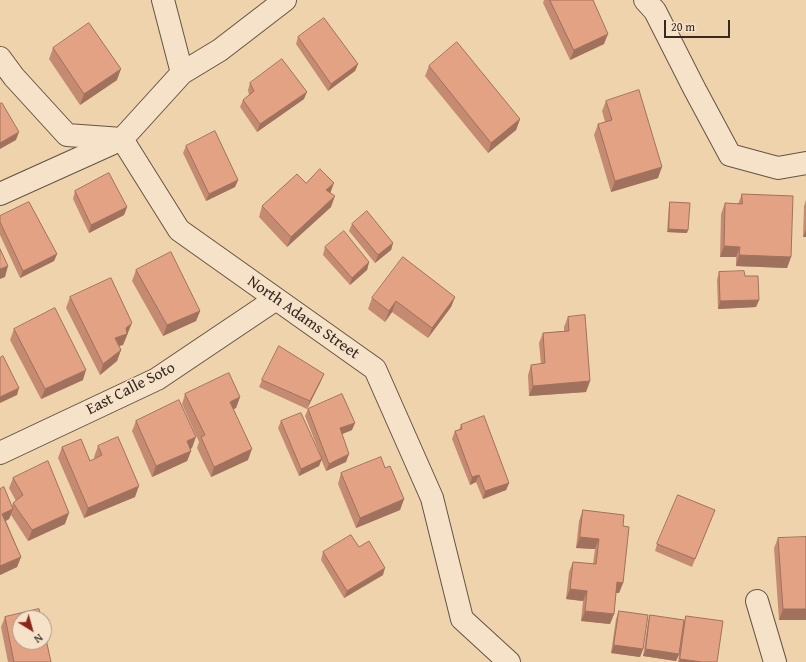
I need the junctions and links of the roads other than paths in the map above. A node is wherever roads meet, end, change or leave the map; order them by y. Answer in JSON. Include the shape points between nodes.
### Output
{"nodes":[{"id":1,"x":163,"y":0,"type":"edge"},
{"id":2,"x":285,"y":0,"type":"edge"},
{"id":3,"x":644,"y":0,"type":"edge"},
{"id":4,"x":0,"y":58,"type":"edge"},
{"id":5,"x":182,"y":74,"type":"junction"},
{"id":6,"x":122,"y":139,"type":"junction"},
{"id":7,"x":806,"y":163,"type":"edge"},
{"id":8,"x":0,"y":194,"type":"edge"},
{"id":9,"x":276,"y":299,"type":"junction"},
{"id":10,"x":0,"y":453,"type":"edge"},
{"id":11,"x":757,"y":601,"type":"dead end"},
{"id":12,"x":509,"y":662,"type":"edge"},
{"id":13,"x":775,"y":662,"type":"edge"}],
"edges":[{"from":1,"to":5,"type":"street"},
{"from":2,"to":5,"type":"street","via":[[220,50]]},
{"from":3,"to":7,"type":"street","via":[[655,11],[730,155],[778,168]]},
{"from":4,"to":6,"type":"street","via":[[67,135]]},
{"from":5,"to":6,"type":"street"},
{"from":6,"to":8,"type":"street"},
{"from":6,"to":9,"type":"street","name":"North Adams Street","via":[[179,230]]},
{"from":9,"to":10,"type":"street","name":"East Calle Soto","via":[[157,379]]},
{"from":9,"to":12,"type":"street","name":"North Adams Street","via":[[375,369],[432,498],[462,619]]},
{"from":11,"to":13,"type":"street"}]}
